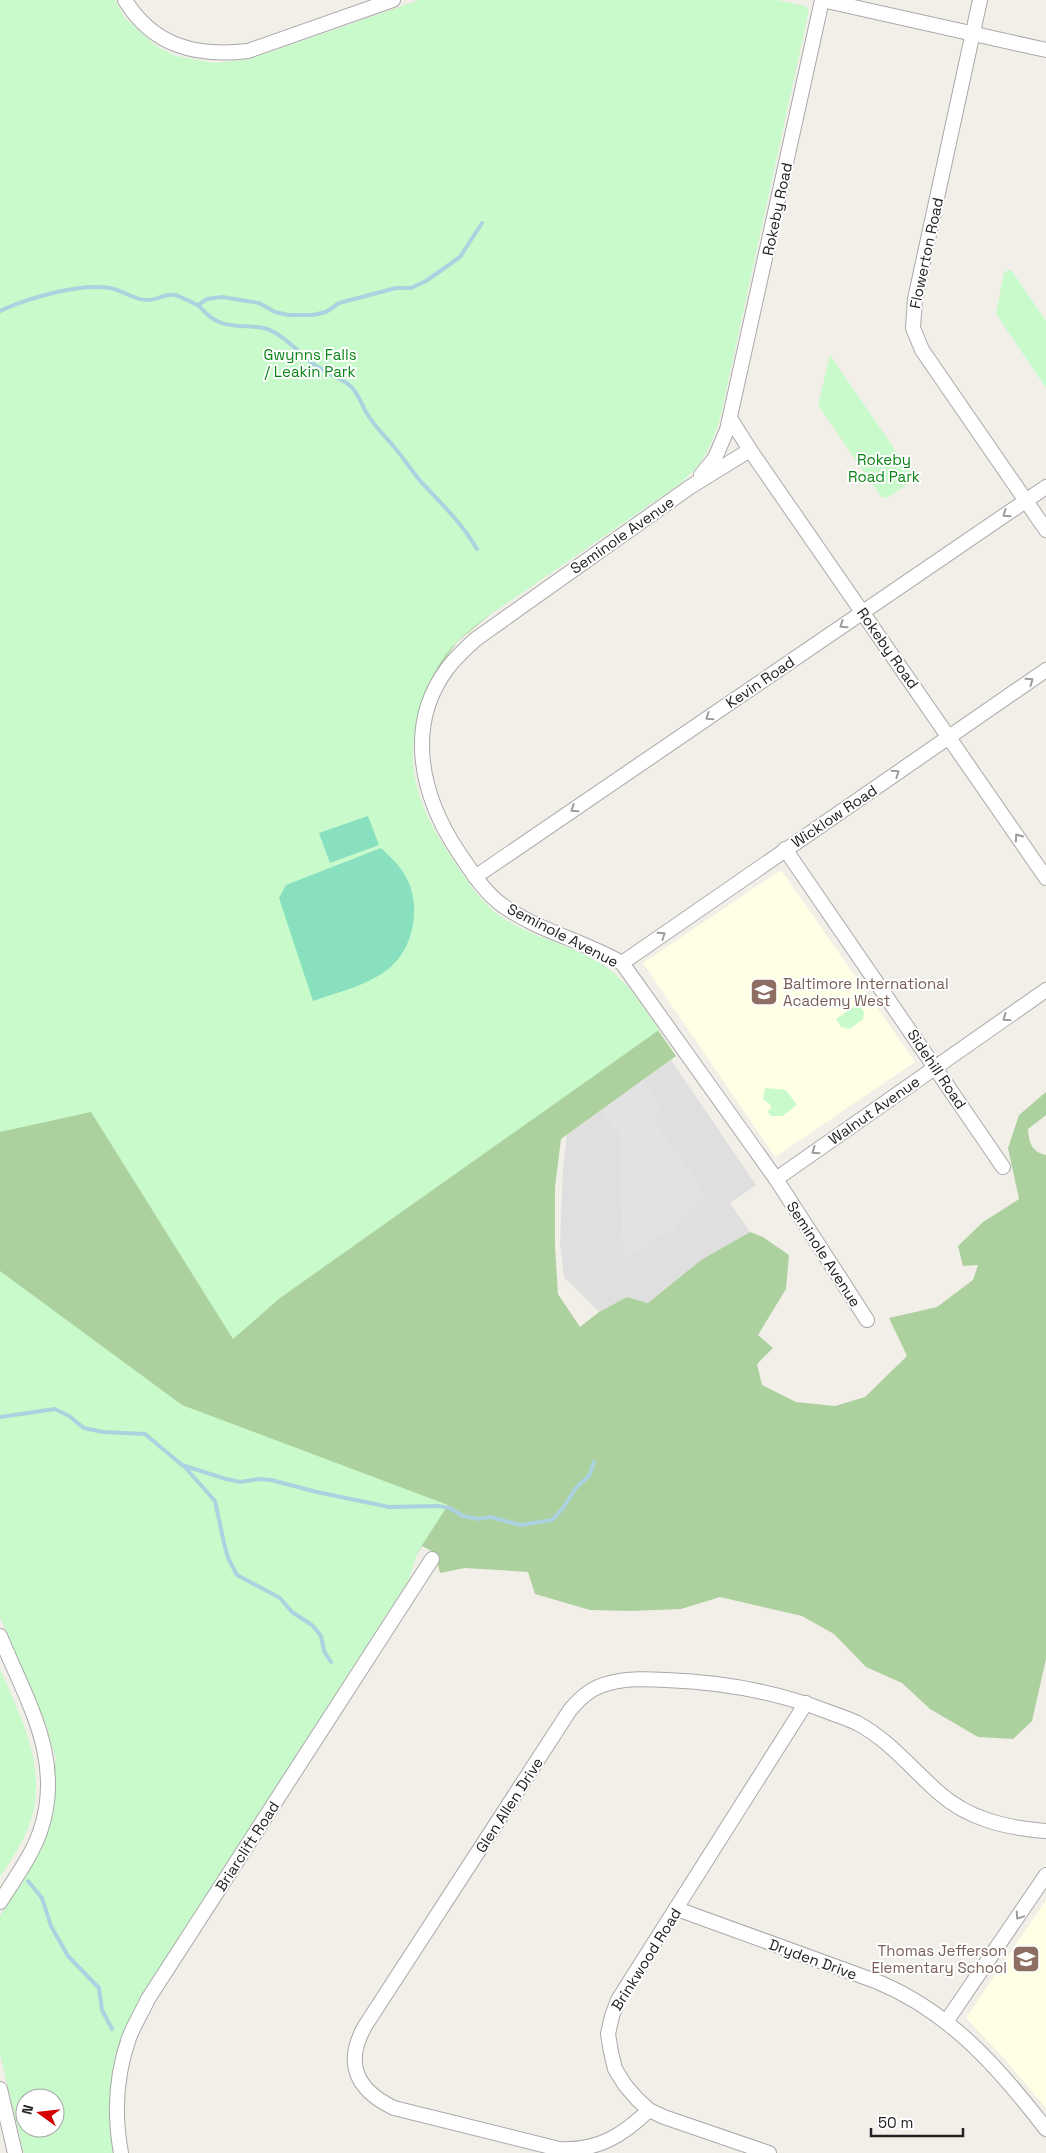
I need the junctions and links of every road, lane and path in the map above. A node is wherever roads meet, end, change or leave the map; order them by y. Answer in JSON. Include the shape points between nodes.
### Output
{"nodes":[{"id":1,"x":125,"y":0,"type":"edge"},
{"id":2,"x":393,"y":0,"type":"edge"},
{"id":3,"x":822,"y":0,"type":"edge"},
{"id":4,"x":980,"y":0,"type":"edge"},
{"id":5,"x":973,"y":34,"type":"junction"},
{"id":6,"x":1046,"y":50,"type":"edge"},
{"id":7,"x":730,"y":418,"type":"junction"},
{"id":8,"x":750,"y":450,"type":"junction"},
{"id":9,"x":690,"y":487,"type":"junction"},
{"id":10,"x":1046,"y":487,"type":"edge"},
{"id":11,"x":1025,"y":501,"type":"junction"},
{"id":12,"x":1046,"y":530,"type":"edge"},
{"id":13,"x":863,"y":612,"type":"junction"},
{"id":14,"x":1046,"y":670,"type":"edge"},
{"id":15,"x":949,"y":737,"type":"junction"},
{"id":16,"x":786,"y":849,"type":"junction"},
{"id":17,"x":475,"y":877,"type":"junction"},
{"id":18,"x":1046,"y":878,"type":"edge"},
{"id":19,"x":622,"y":963,"type":"junction"},
{"id":20,"x":1046,"y":990,"type":"edge"},
{"id":21,"x":936,"y":1067,"type":"junction"},
{"id":22,"x":1003,"y":1167,"type":"dead end"},
{"id":23,"x":776,"y":1179,"type":"junction"},
{"id":24,"x":867,"y":1320,"type":"dead end"},
{"id":25,"x":432,"y":1559,"type":"dead end"},
{"id":26,"x":0,"y":1636,"type":"edge"},
{"id":27,"x":806,"y":1703,"type":"junction"},
{"id":28,"x":1046,"y":1831,"type":"edge"},
{"id":29,"x":1046,"y":1875,"type":"edge"},
{"id":30,"x":0,"y":1902,"type":"edge"},
{"id":31,"x":677,"y":1909,"type":"junction"},
{"id":32,"x":946,"y":2022,"type":"junction"},
{"id":33,"x":0,"y":2089,"type":"edge"},
{"id":34,"x":649,"y":2110,"type":"junction"},
{"id":35,"x":1046,"y":2129,"type":"edge"},
{"id":36,"x":15,"y":2153,"type":"edge"},
{"id":37,"x":121,"y":2153,"type":"edge"},
{"id":38,"x":769,"y":2153,"type":"edge"}],
"edges":[{"from":1,"to":2,"type":"street","via":[[148,29],[165,40],[206,53],[227,53],[248,51]]},
{"from":3,"to":5,"type":"street"},
{"from":3,"to":7,"type":"street","name":"Rokeby Road"},
{"from":4,"to":5,"type":"street","name":"Flowerton Road"},
{"from":5,"to":6,"type":"street"},
{"from":5,"to":11,"type":"street","name":"Flowerton Road","via":[[915,299],[914,328],[922,350]]},
{"from":7,"to":8,"type":"street","name":"Rokeby Road"},
{"from":7,"to":9,"type":"street","name":"Rokeby Road","via":[[715,458]]},
{"from":8,"to":9,"type":"street","name":"Seminole Avenue"},
{"from":8,"to":13,"type":"street","name":"Rokeby Road"},
{"from":9,"to":17,"type":"street","name":"Seminole Avenue","via":[[476,639],[447,668],[437,685],[421,742],[426,783],[447,836]]},
{"from":10,"to":11,"type":"street","name":"Kevin Road"},
{"from":11,"to":12,"type":"street","name":"Flowerton Road"},
{"from":11,"to":13,"type":"street","name":"Kevin Road","one_way":true},
{"from":13,"to":15,"type":"street","name":"Rokeby Road"},
{"from":13,"to":17,"type":"street","name":"Kevin Road","one_way":true},
{"from":15,"to":14,"type":"street","name":"Wicklow Road","one_way":true},
{"from":16,"to":15,"type":"street","name":"Wicklow Road","one_way":true},
{"from":18,"to":15,"type":"street","name":"Rokeby Road","one_way":true},
{"from":19,"to":16,"type":"street","name":"Wicklow Road","one_way":true},
{"from":16,"to":21,"type":"street","name":"Sidehill Road"},
{"from":17,"to":19,"type":"street","name":"Seminole Avenue","via":[[488,894],[520,917],[600,950]]},
{"from":19,"to":23,"type":"street","name":"Seminole Avenue"},
{"from":20,"to":21,"type":"street","name":"Walnut Avenue","one_way":true},
{"from":21,"to":22,"type":"street","name":"Sidehill Road"},
{"from":21,"to":23,"type":"street","name":"Walnut Avenue","one_way":true},
{"from":23,"to":24,"type":"street","name":"Seminole Avenue"},
{"from":25,"to":37,"type":"street","name":"Briarclift Road","via":[[148,1999],[130,2037],[121,2069],[117,2108]]},
{"from":26,"to":30,"type":"street","via":[[42,1740],[49,1777],[48,1804],[39,1833]]},
{"from":27,"to":28,"type":"street","name":"Glen Allen Drive","via":[[856,1722],[874,1733],[958,1807],[981,1819],[1003,1825]]},
{"from":27,"to":31,"type":"street","name":"Brinkwood Road"},
{"from":27,"to":34,"type":"street","name":"Glen Allen Drive","via":[[722,1683],[651,1679],[610,1683],[583,1696],[570,1710],[358,2038],[354,2061],[356,2072],[369,2093],[381,2102],[537,2145],[577,2150],[596,2147],[632,2126]]},
{"from":29,"to":32,"type":"street","one_way":true},
{"from":31,"to":32,"type":"street","name":"Dryden Drive","via":[[878,1982],[918,2002]]},
{"from":31,"to":34,"type":"street","name":"Brinkwood Road","via":[[618,2000],[608,2034],[615,2069],[625,2085]]},
{"from":32,"to":35,"type":"street","name":"Dryden Drive","via":[[1006,2079]]},
{"from":33,"to":36,"type":"street"},
{"from":34,"to":38,"type":"street","name":"Brinkwood Road"}]}
